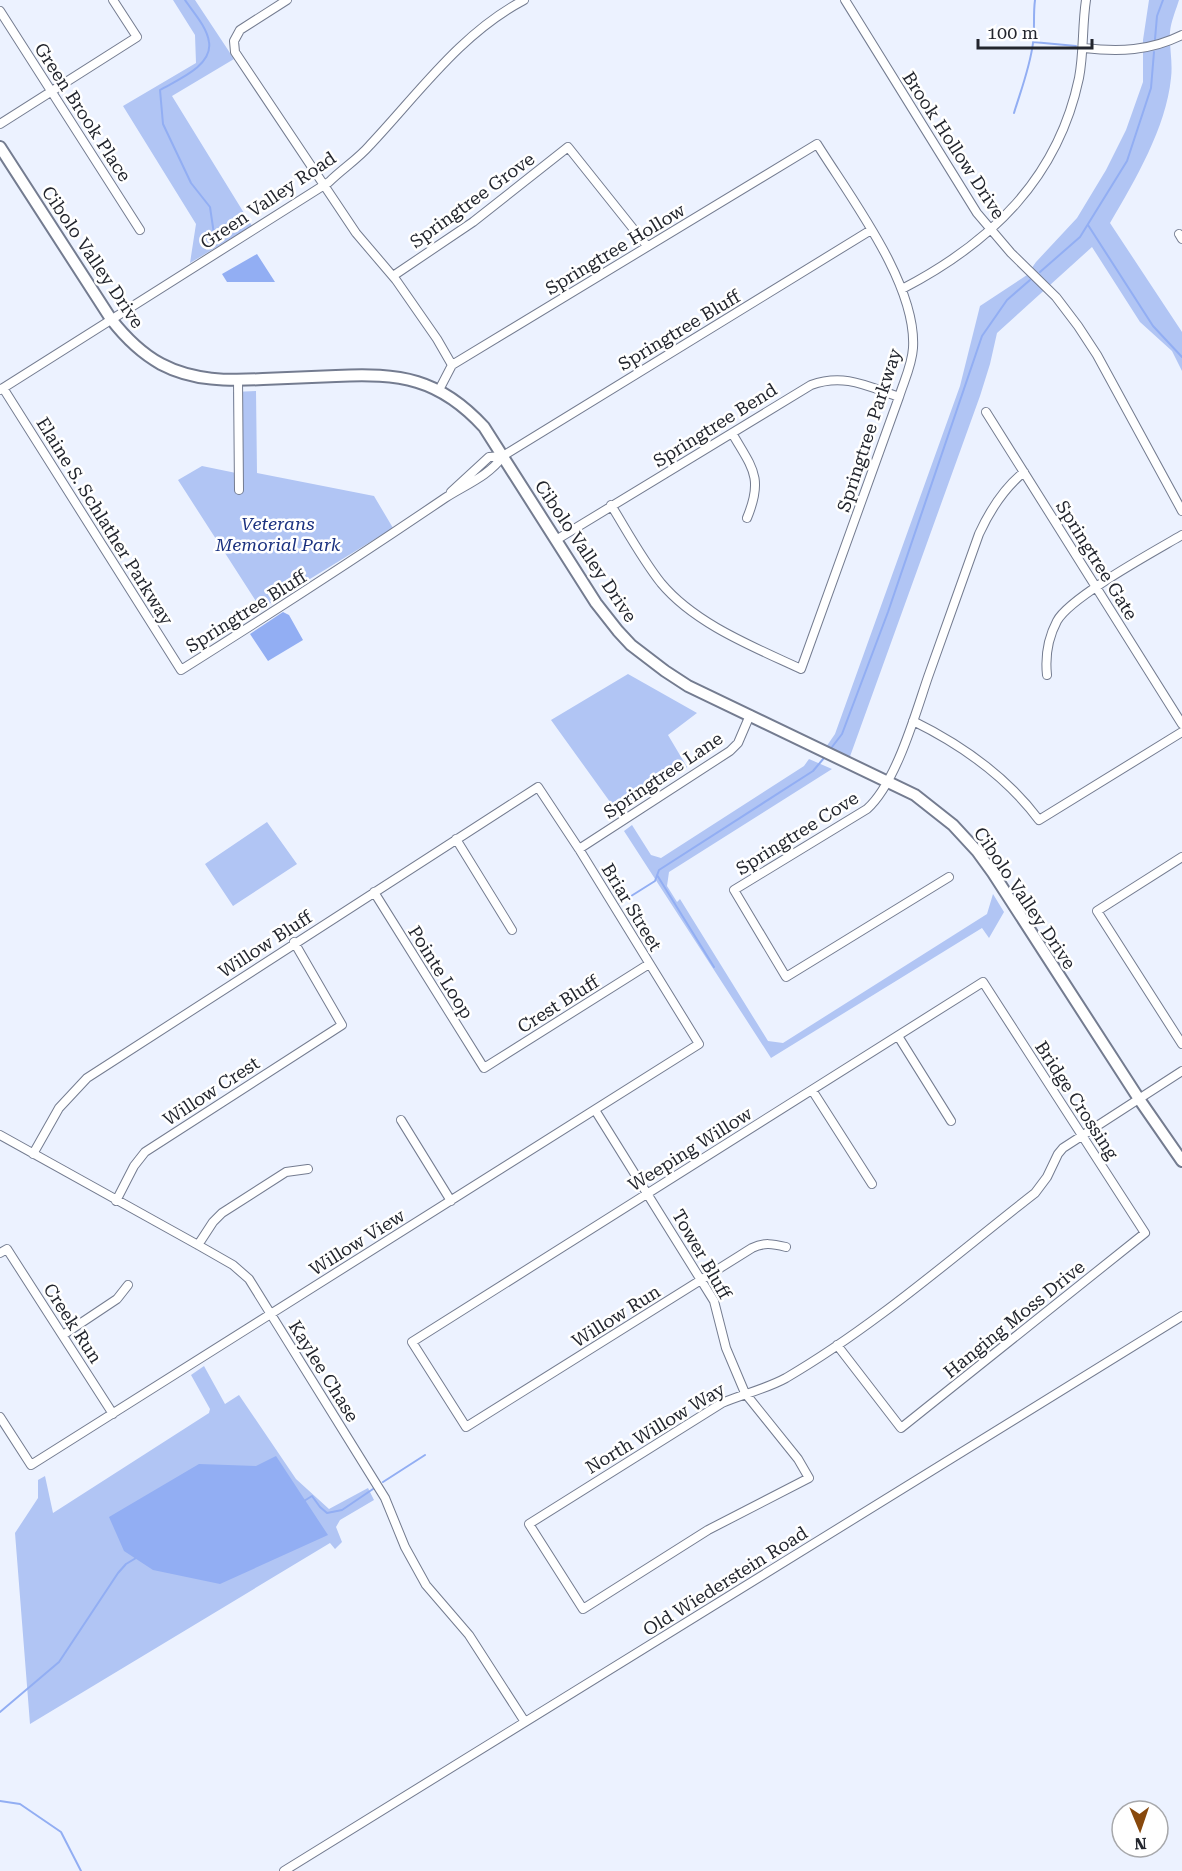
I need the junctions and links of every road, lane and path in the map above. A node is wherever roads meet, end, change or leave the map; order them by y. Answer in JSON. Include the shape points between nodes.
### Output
{"nodes":[{"id":1,"x":113,"y":0,"type":"edge"},
{"id":2,"x":287,"y":0,"type":"edge"},
{"id":3,"x":524,"y":0,"type":"edge"},
{"id":4,"x":845,"y":0,"type":"edge"},
{"id":5,"x":1086,"y":0,"type":"edge"},
{"id":6,"x":0,"y":10,"type":"edge"},
{"id":7,"x":1182,"y":35,"type":"edge"},
{"id":8,"x":1084,"y":48,"type":"junction"},
{"id":9,"x":52,"y":91,"type":"junction"},
{"id":10,"x":0,"y":124,"type":"edge"},
{"id":11,"x":817,"y":144,"type":"joint"},
{"id":12,"x":0,"y":147,"type":"edge"},
{"id":13,"x":324,"y":185,"type":"junction"},
{"id":14,"x":140,"y":230,"type":"dead end"},
{"id":15,"x":871,"y":230,"type":"junction"},
{"id":16,"x":991,"y":230,"type":"junction"},
{"id":17,"x":647,"y":246,"type":"junction"},
{"id":18,"x":393,"y":276,"type":"junction"},
{"id":19,"x":902,"y":289,"type":"junction"},
{"id":20,"x":111,"y":319,"type":"junction"},
{"id":21,"x":452,"y":365,"type":"junction"},
{"id":22,"x":238,"y":380,"type":"junction"},
{"id":23,"x":2,"y":389,"type":"edge"},
{"id":24,"x":439,"y":390,"type":"junction"},
{"id":25,"x":899,"y":397,"type":"junction"},
{"id":26,"x":986,"y":412,"type":"dead end"},
{"id":27,"x":732,"y":433,"type":"junction"},
{"id":28,"x":503,"y":456,"type":"junction"},
{"id":29,"x":1024,"y":472,"type":"junction"},
{"id":30,"x":239,"y":490,"type":"dead end"},
{"id":31,"x":612,"y":505,"type":"junction"},
{"id":32,"x":1182,"y":511,"type":"edge"},
{"id":33,"x":747,"y":518,"type":"dead end"},
{"id":34,"x":1182,"y":535,"type":"edge"},
{"id":35,"x":556,"y":540,"type":"junction"},
{"id":36,"x":1097,"y":587,"type":"junction"},
{"id":37,"x":181,"y":670,"type":"joint"},
{"id":38,"x":1047,"y":675,"type":"dead end"},
{"id":39,"x":750,"y":715,"type":"junction"},
{"id":40,"x":913,"y":721,"type":"junction"},
{"id":41,"x":1182,"y":724,"type":"edge"},
{"id":42,"x":1182,"y":732,"type":"edge"},
{"id":43,"x":888,"y":781,"type":"junction"},
{"id":44,"x":538,"y":787,"type":"joint"},
{"id":45,"x":456,"y":839,"type":"junction"},
{"id":46,"x":579,"y":849,"type":"junction"},
{"id":47,"x":1182,"y":856,"type":"edge"},
{"id":48,"x":949,"y":877,"type":"dead end"},
{"id":49,"x":374,"y":892,"type":"junction"},
{"id":50,"x":512,"y":930,"type":"dead end"},
{"id":51,"x":294,"y":942,"type":"junction"},
{"id":52,"x":649,"y":964,"type":"junction"},
{"id":53,"x":983,"y":982,"type":"joint"},
{"id":54,"x":898,"y":1036,"type":"junction"},
{"id":55,"x":699,"y":1044,"type":"joint"},
{"id":56,"x":1182,"y":1044,"type":"edge"},
{"id":57,"x":484,"y":1068,"type":"joint"},
{"id":58,"x":1182,"y":1071,"type":"edge"},
{"id":59,"x":812,"y":1090,"type":"junction"},
{"id":60,"x":1139,"y":1099,"type":"junction"},
{"id":61,"x":595,"y":1110,"type":"junction"},
{"id":62,"x":401,"y":1120,"type":"dead end"},
{"id":63,"x":951,"y":1121,"type":"dead end"},
{"id":64,"x":0,"y":1135,"type":"edge"},
{"id":65,"x":1082,"y":1135,"type":"junction"},
{"id":66,"x":33,"y":1154,"type":"junction"},
{"id":67,"x":1182,"y":1161,"type":"edge"},
{"id":68,"x":308,"y":1168,"type":"dead end"},
{"id":69,"x":872,"y":1184,"type":"dead end"},
{"id":70,"x":648,"y":1193,"type":"junction"},
{"id":71,"x":116,"y":1200,"type":"junction"},
{"id":72,"x":451,"y":1201,"type":"junction"},
{"id":73,"x":1145,"y":1233,"type":"joint"},
{"id":74,"x":198,"y":1245,"type":"junction"},
{"id":75,"x":786,"y":1247,"type":"dead end"},
{"id":76,"x":3,"y":1251,"type":"edge"},
{"id":77,"x":702,"y":1280,"type":"junction"},
{"id":78,"x":128,"y":1285,"type":"dead end"},
{"id":79,"x":271,"y":1314,"type":"junction"},
{"id":80,"x":1182,"y":1316,"type":"edge"},
{"id":81,"x":63,"y":1335,"type":"junction"},
{"id":82,"x":837,"y":1345,"type":"junction"},
{"id":83,"x":745,"y":1393,"type":"junction"},
{"id":84,"x":113,"y":1414,"type":"junction"},
{"id":85,"x":0,"y":1417,"type":"edge"},
{"id":86,"x":466,"y":1427,"type":"joint"},
{"id":87,"x":809,"y":1478,"type":"joint"},
{"id":88,"x":525,"y":1722,"type":"junction"},
{"id":89,"x":284,"y":1871,"type":"edge"}],
"edges":[{"from":1,"to":9,"type":"street","via":[[137,37]]},
{"from":2,"to":13,"type":"street","via":[[240,30],[234,47]]},
{"from":3,"to":13,"type":"street","name":"Green Valley Road","via":[[471,36],[433,72],[369,147]]},
{"from":4,"to":16,"type":"street","name":"Brook Hollow Drive","via":[[964,194]]},
{"from":5,"to":8,"type":"street"},
{"from":6,"to":9,"type":"street","name":"Green Brook Place"},
{"from":7,"to":8,"type":"street","via":[[1132,51]]},
{"from":8,"to":16,"type":"street","via":[[1074,101],[1051,155],[1026,194]]},
{"from":9,"to":10,"type":"street"},
{"from":9,"to":14,"type":"street","name":"Green Brook Place"},
{"from":11,"to":15,"type":"street","name":"Springtree Parkway"},
{"from":11,"to":17,"type":"street","name":"Springtree Hollow"},
{"from":12,"to":20,"type":"main road","name":"Cibolo Valley Drive"},
{"from":13,"to":18,"type":"street","via":[[356,233]]},
{"from":13,"to":20,"type":"street","name":"Green Valley Road"},
{"from":15,"to":19,"type":"street","name":"Springtree Parkway"},
{"from":15,"to":28,"type":"street","name":"Springtree Bluff"},
{"from":16,"to":19,"type":"street"},
{"from":16,"to":32,"type":"street","name":"Brook Hollow Drive","via":[[1056,297],[1078,326]]},
{"from":17,"to":18,"type":"street","name":"Springtree Grove","via":[[568,147],[473,222]]},
{"from":17,"to":21,"type":"street","name":"Springtree Hollow"},
{"from":18,"to":21,"type":"street"},
{"from":19,"to":25,"type":"street","name":"Springtree Parkway","via":[[910,315],[913,351]]},
{"from":20,"to":22,"type":"main road","name":"Cibolo Valley Drive","via":[[126,337],[161,364],[194,376]]},
{"from":20,"to":23,"type":"street","name":"Green Valley Road"},
{"from":21,"to":24,"type":"street"},
{"from":22,"to":24,"type":"main road","name":"Cibolo Valley Drive","via":[[392,375]]},
{"from":22,"to":30,"type":"street"},
{"from":23,"to":37,"type":"street","name":"Elaine S. Schlather Parkway"},
{"from":24,"to":28,"type":"main road","name":"Cibolo Valley Drive","via":[[473,415]]},
{"from":25,"to":27,"type":"street","name":"Springtree Bend","via":[[850,380],[826,379],[795,393]]},
{"from":25,"to":31,"type":"street","name":"Springtree Parkway","via":[[801,669],[715,626],[684,605],[661,582]]},
{"from":26,"to":29,"type":"street","name":"Springtree Gate"},
{"from":27,"to":31,"type":"street","name":"Springtree Bend"},
{"from":27,"to":33,"type":"street","via":[[752,467],[756,482],[755,499]]},
{"from":28,"to":35,"type":"main road","name":"Cibolo Valley Drive"},
{"from":28,"to":37,"type":"street","name":"Springtree Bluff","via":[[489,458],[447,497],[401,530]]},
{"from":29,"to":36,"type":"street","name":"Springtree Gate"},
{"from":29,"to":40,"type":"street","name":"Springtree Cove","via":[[999,497],[987,516]]},
{"from":31,"to":35,"type":"street","name":"Springtree Bend"},
{"from":34,"to":36,"type":"street"},
{"from":35,"to":39,"type":"main road","name":"Cibolo Valley Drive","via":[[596,603],[632,645],[688,686]]},
{"from":36,"to":38,"type":"street","via":[[1057,620],[1045,657]]},
{"from":36,"to":41,"type":"street","name":"Springtree Gate"},
{"from":39,"to":43,"type":"main road","name":"Cibolo Valley Drive"},
{"from":39,"to":46,"type":"street","name":"Springtree Lane","via":[[738,743],[730,751]]},
{"from":40,"to":42,"type":"street","via":[[941,734],[981,762],[1009,786],[1038,820]]},
{"from":40,"to":43,"type":"street","name":"Springtree Cove"},
{"from":43,"to":48,"type":"street","name":"Springtree Cove","via":[[867,809],[734,890],[786,977]]},
{"from":43,"to":60,"type":"main road","name":"Cibolo Valley Drive","via":[[935,810],[977,851]]},
{"from":44,"to":45,"type":"street","name":"Willow Bluff"},
{"from":44,"to":46,"type":"street","name":"Briar Street"},
{"from":45,"to":49,"type":"street","name":"Willow Bluff"},
{"from":45,"to":50,"type":"street"},
{"from":46,"to":52,"type":"street","name":"Briar Street"},
{"from":47,"to":56,"type":"street","via":[[1097,911]]},
{"from":49,"to":51,"type":"street","name":"Willow Bluff"},
{"from":49,"to":57,"type":"street","name":"Pointe Loop"},
{"from":51,"to":66,"type":"street","name":"Willow Bluff","via":[[87,1078],[59,1108]]},
{"from":51,"to":71,"type":"street","name":"Willow Crest","via":[[342,1025],[145,1152]]},
{"from":52,"to":55,"type":"street","name":"Briar Street"},
{"from":52,"to":57,"type":"street","name":"Crest Bluff"},
{"from":53,"to":54,"type":"street","name":"Weeping Willow"},
{"from":53,"to":65,"type":"street","name":"Bridge Crossing"},
{"from":54,"to":59,"type":"street","name":"Weeping Willow"},
{"from":54,"to":63,"type":"street"},
{"from":55,"to":61,"type":"street","name":"Willow View"},
{"from":58,"to":60,"type":"street","name":"North Willow Way"},
{"from":59,"to":69,"type":"street"},
{"from":59,"to":70,"type":"street","name":"Weeping Willow"},
{"from":60,"to":65,"type":"street","name":"North Willow Way"},
{"from":60,"to":67,"type":"main road","name":"Cibolo Valley Drive"},
{"from":61,"to":70,"type":"street","name":"Tower Bluff"},
{"from":61,"to":72,"type":"street","name":"Willow View"},
{"from":62,"to":72,"type":"street"},
{"from":64,"to":66,"type":"street","name":"Kaylee Chase"},
{"from":65,"to":73,"type":"street","name":"Bridge Crossing"},
{"from":65,"to":82,"type":"street","name":"North Willow Way","via":[[1058,1154],[1035,1193]]},
{"from":66,"to":71,"type":"street","name":"Kaylee Chase"},
{"from":68,"to":74,"type":"street","via":[[286,1172],[222,1213]]},
{"from":70,"to":77,"type":"street","name":"Tower Bluff"},
{"from":70,"to":86,"type":"street","name":"Weeping Willow","via":[[412,1342]]},
{"from":71,"to":74,"type":"street","name":"Kaylee Chase"},
{"from":72,"to":79,"type":"street","name":"Willow View"},
{"from":73,"to":82,"type":"street","name":"Hanging Moss Drive","via":[[901,1428]]},
{"from":74,"to":79,"type":"street","name":"Kaylee Chase","via":[[241,1271]]},
{"from":75,"to":77,"type":"street","name":"Willow Run","via":[[760,1244]]},
{"from":76,"to":81,"type":"street","name":"Creek Run"},
{"from":77,"to":83,"type":"street","name":"Tower Bluff","via":[[714,1301],[726,1348]]},
{"from":77,"to":86,"type":"street","name":"Willow Run"},
{"from":78,"to":81,"type":"street","via":[[117,1299]]},
{"from":79,"to":84,"type":"street","name":"Willow View"},
{"from":79,"to":88,"type":"street","name":"Kaylee Chase","via":[[385,1498],[426,1585],[470,1635]]},
{"from":80,"to":88,"type":"street","name":"Old Wiederstein Road"},
{"from":81,"to":84,"type":"street","name":"Creek Run"},
{"from":82,"to":83,"type":"street","name":"North Willow Way","via":[[783,1379]]},
{"from":83,"to":87,"type":"street","name":"Tower Bluff"},
{"from":83,"to":87,"type":"street","name":"North Willow Way","via":[[722,1403],[529,1524],[583,1610],[708,1530]]},
{"from":84,"to":85,"type":"street","name":"Willow View","via":[[31,1465]]},
{"from":88,"to":89,"type":"street","name":"Old Wiederstein Road"}]}
